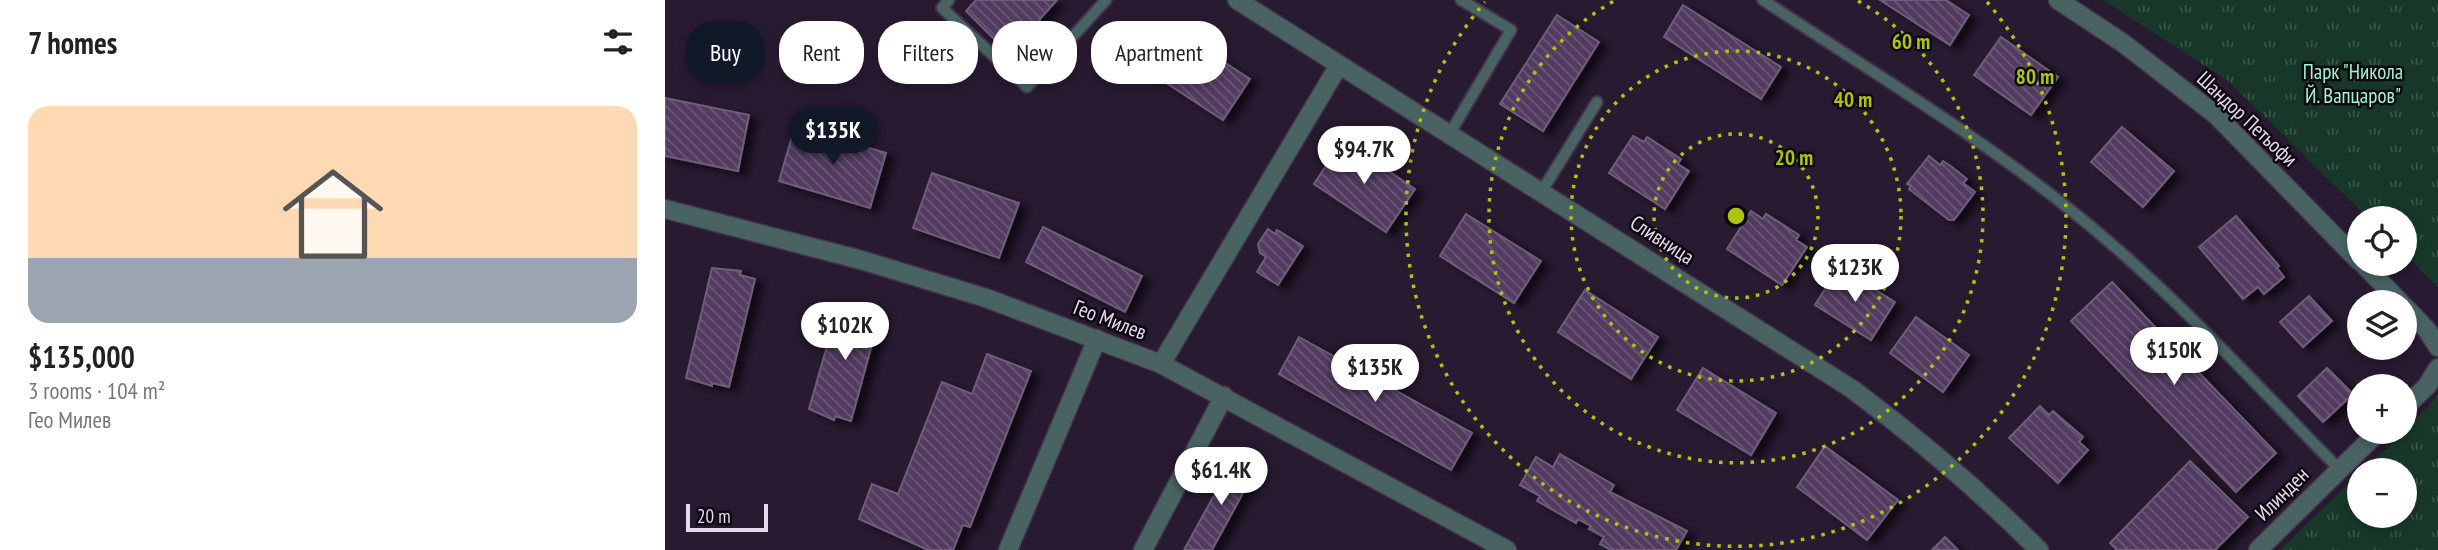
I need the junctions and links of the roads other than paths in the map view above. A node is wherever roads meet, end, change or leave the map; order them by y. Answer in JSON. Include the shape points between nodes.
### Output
{"nodes":[{"id":1,"x":949,"y":0,"type":"edge"},
{"id":2,"x":1106,"y":0,"type":"edge"},
{"id":3,"x":1237,"y":0,"type":"edge"},
{"id":4,"x":1461,"y":0,"type":"edge"},
{"id":5,"x":1763,"y":0,"type":"edge"},
{"id":6,"x":2058,"y":0,"type":"edge"},
{"id":7,"x":1339,"y":65,"type":"junction"},
{"id":8,"x":1597,"y":102,"type":"dead end"},
{"id":9,"x":1450,"y":133,"type":"junction"},
{"id":10,"x":1542,"y":191,"type":"junction"},
{"id":11,"x":665,"y":209,"type":"edge"},
{"id":12,"x":2347,"y":248,"type":"edge"},
{"id":13,"x":2374,"y":276,"type":"edge"},
{"id":14,"x":2388,"y":290,"type":"edge"},
{"id":15,"x":2417,"y":320,"type":"edge"},
{"id":16,"x":1097,"y":339,"type":"junction"},
{"id":17,"x":2438,"y":347,"type":"edge"},
{"id":18,"x":1161,"y":364,"type":"junction"},
{"id":19,"x":2438,"y":368,"type":"edge"},
{"id":20,"x":1224,"y":396,"type":"junction"},
{"id":21,"x":2417,"y":396,"type":"edge"},
{"id":22,"x":2365,"y":444,"type":"edge"},
{"id":23,"x":2339,"y":469,"type":"junction"},
{"id":24,"x":1008,"y":550,"type":"edge"},
{"id":25,"x":1143,"y":550,"type":"edge"},
{"id":26,"x":1507,"y":550,"type":"edge"},
{"id":27,"x":2039,"y":550,"type":"edge"},
{"id":28,"x":2258,"y":550,"type":"edge"}],
"edges":[{"from":1,"to":2,"type":"lane","via":[[942,8],[1027,87]]},
{"from":3,"to":7,"type":"street","name":"Сливница"},
{"from":4,"to":9,"type":"lane","via":[[1511,30]]},
{"from":5,"to":23,"type":"lane","via":[[2002,158],[2074,212],[2148,275]]},
{"from":6,"to":12,"type":"street","name":"Шандор Петьофи","via":[[2216,115]]},
{"from":7,"to":9,"type":"street","name":"Сливница"},
{"from":7,"to":18,"type":"street"},
{"from":8,"to":10,"type":"lane"},
{"from":9,"to":10,"type":"street","name":"Сливница"},
{"from":10,"to":27,"type":"street","name":"Сливница","via":[[1852,389],[1923,441]]},
{"from":11,"to":16,"type":"street","name":"Гео Милев","via":[[862,260]]},
{"from":13,"to":14,"type":"street","name":"Шандор Петьофи"},
{"from":15,"to":17,"type":"street"},
{"from":16,"to":18,"type":"street","name":"Гео Милев"},
{"from":16,"to":24,"type":"street"},
{"from":18,"to":20,"type":"street","name":"Гео Милев"},
{"from":19,"to":21,"type":"street"},
{"from":20,"to":25,"type":"street"},
{"from":20,"to":26,"type":"street","name":"Гео Милев"},
{"from":22,"to":23,"type":"street","name":"Илинден"},
{"from":23,"to":28,"type":"street","name":"Илинден"}]}
